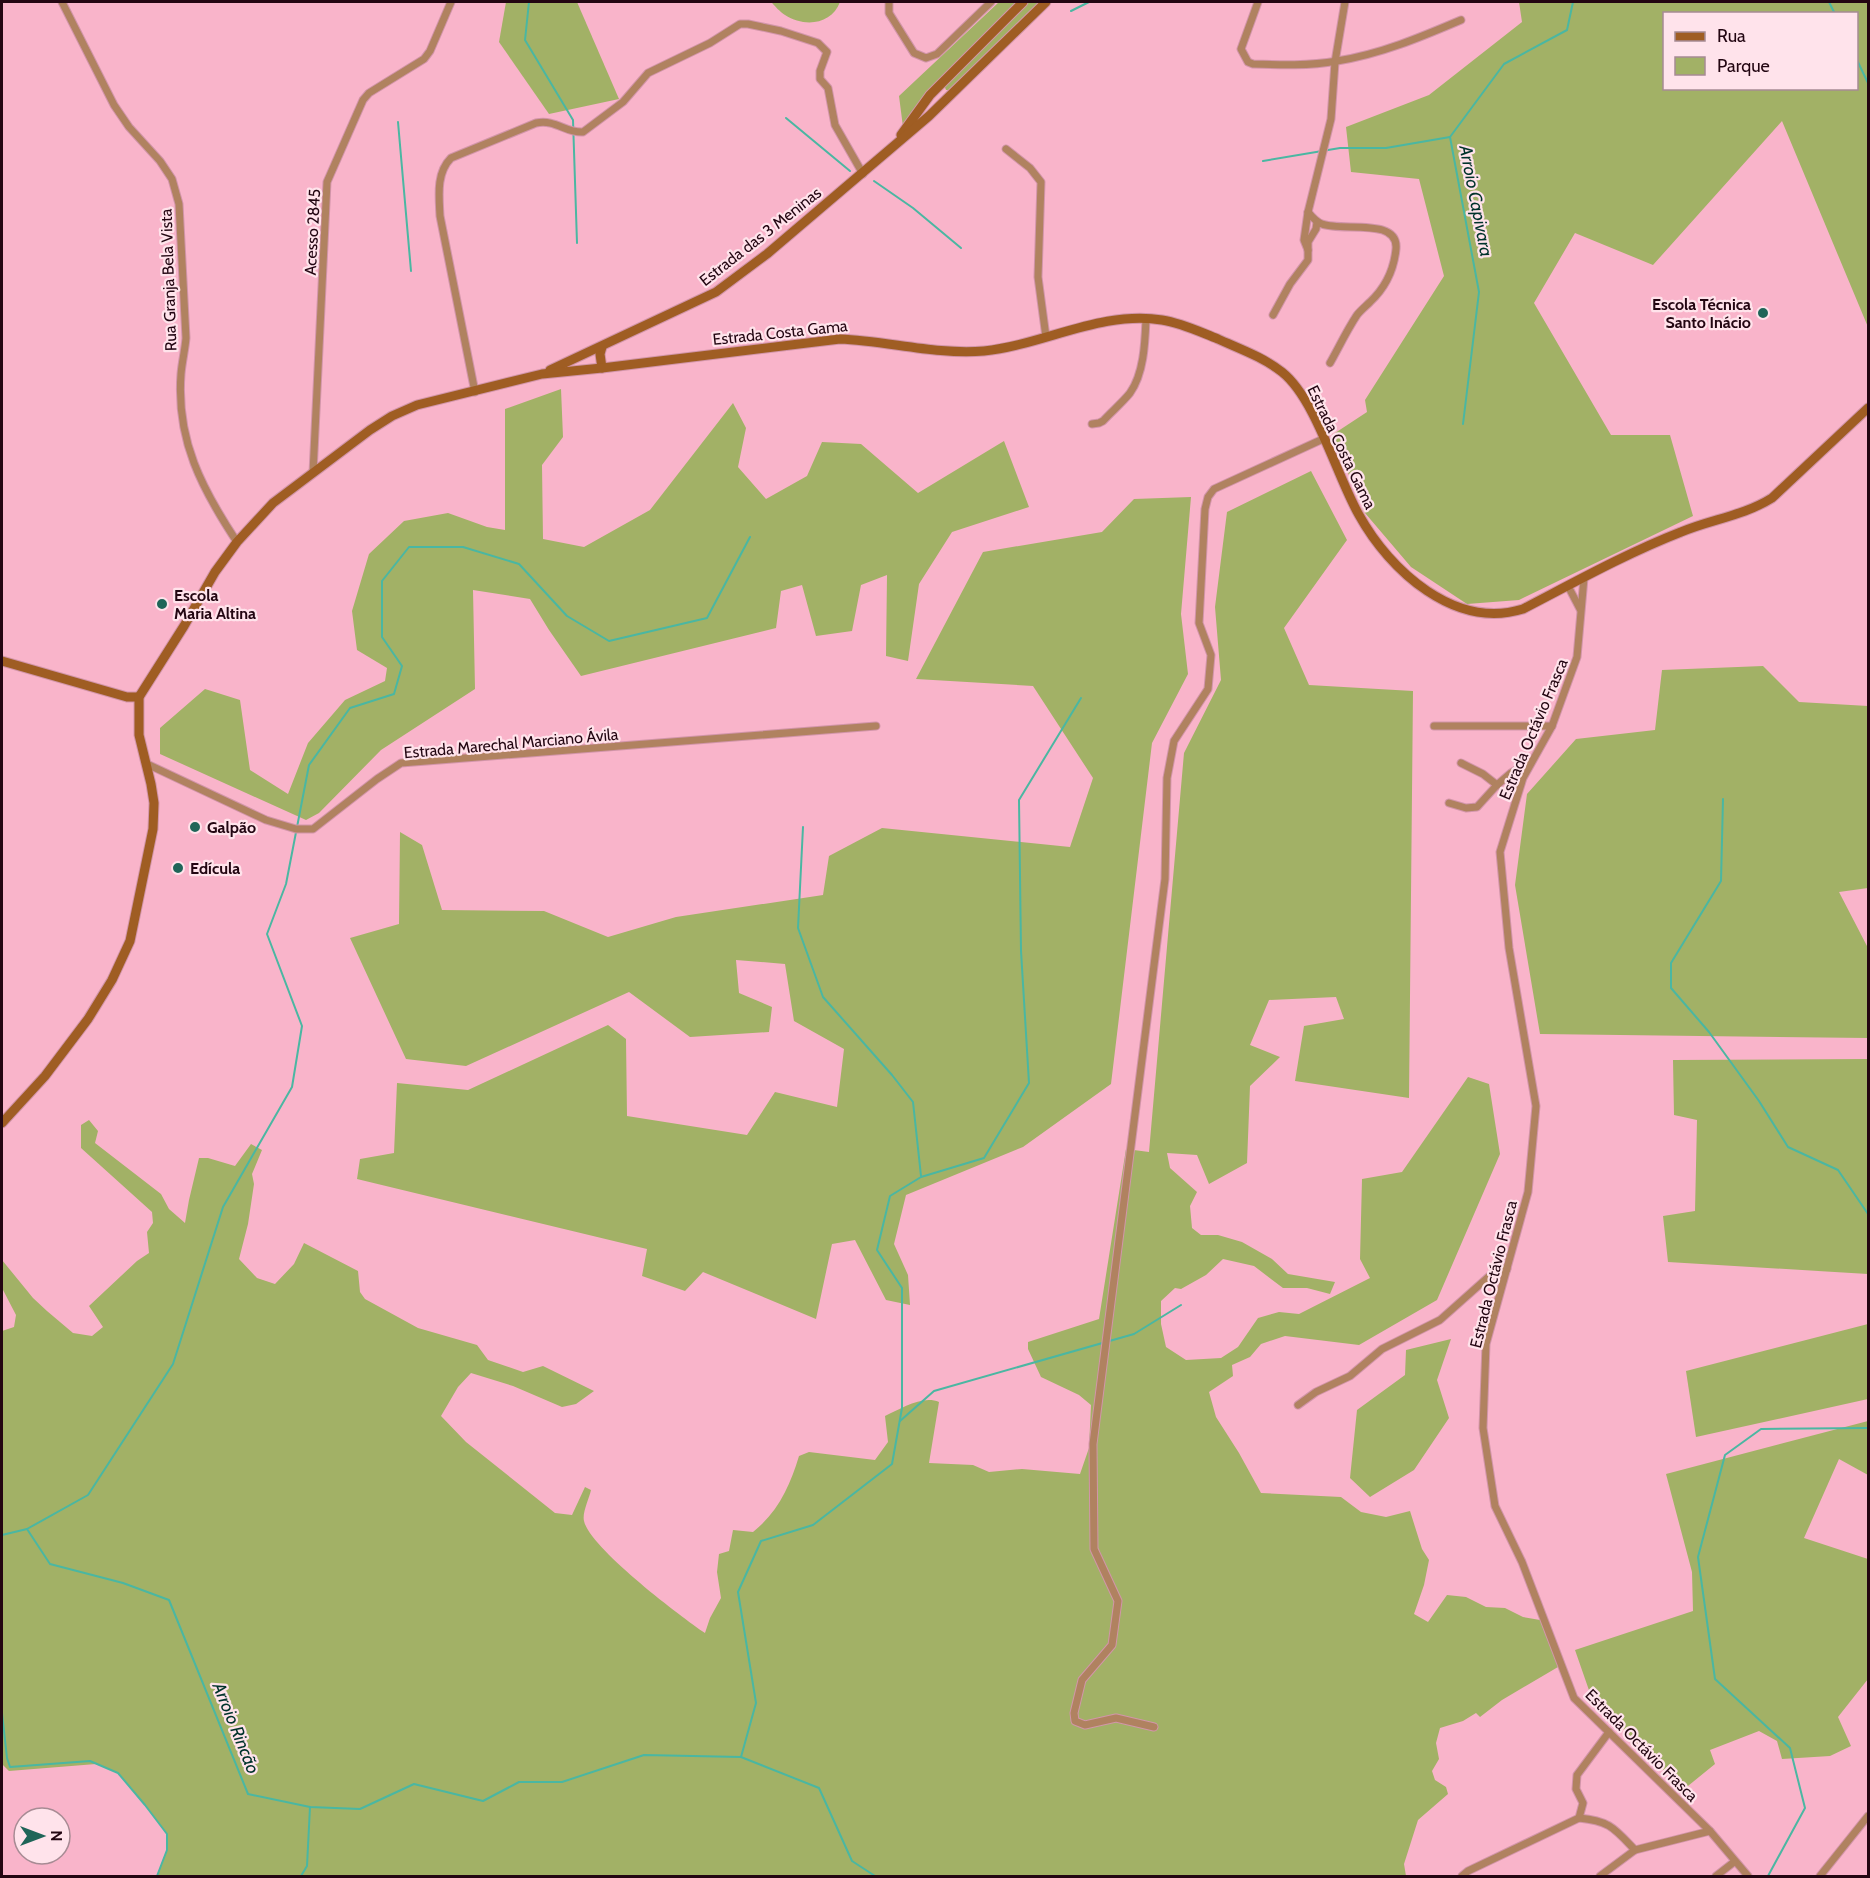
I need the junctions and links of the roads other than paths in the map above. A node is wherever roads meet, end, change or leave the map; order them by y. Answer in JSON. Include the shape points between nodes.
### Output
{"nodes":[{"id":1,"x":62,"y":2,"type":"edge"},
{"id":2,"x":451,"y":2,"type":"edge"},
{"id":3,"x":889,"y":2,"type":"edge"},
{"id":4,"x":991,"y":2,"type":"edge"},
{"id":5,"x":1023,"y":2,"type":"edge"},
{"id":6,"x":1046,"y":2,"type":"edge"},
{"id":7,"x":1258,"y":2,"type":"edge"},
{"id":8,"x":1345,"y":2,"type":"edge"},
{"id":9,"x":1461,"y":20,"type":"dead end"},
{"id":10,"x":1335,"y":62,"type":"junction"},
{"id":11,"x":1006,"y":149,"type":"dead end"},
{"id":12,"x":888,"y":151,"type":"junction"},
{"id":13,"x":862,"y":174,"type":"junction"},
{"id":14,"x":1308,"y":212,"type":"junction"},
{"id":15,"x":1317,"y":222,"type":"junction"},
{"id":16,"x":1308,"y":250,"type":"junction"},
{"id":17,"x":1273,"y":315,"type":"dead end"},
{"id":18,"x":1146,"y":319,"type":"junction"},
{"id":19,"x":1046,"y":337,"type":"junction"},
{"id":20,"x":602,"y":347,"type":"junction"},
{"id":21,"x":1330,"y":363,"type":"dead end"},
{"id":22,"x":602,"y":368,"type":"junction"},
{"id":23,"x":542,"y":374,"type":"junction"},
{"id":24,"x":475,"y":392,"type":"junction"},
{"id":25,"x":1869,"y":408,"type":"edge"},
{"id":26,"x":1092,"y":424,"type":"dead end"},
{"id":27,"x":1323,"y":439,"type":"junction"},
{"id":28,"x":313,"y":473,"type":"junction"},
{"id":29,"x":237,"y":542,"type":"junction"},
{"id":30,"x":1584,"y":578,"type":"junction"},
{"id":31,"x":1568,"y":586,"type":"junction"},
{"id":32,"x":1580,"y":609,"type":"junction"},
{"id":33,"x":2,"y":661,"type":"edge"},
{"id":34,"x":139,"y":697,"type":"junction"},
{"id":35,"x":876,"y":726,"type":"dead end"},
{"id":36,"x":1434,"y":726,"type":"dead end"},
{"id":37,"x":1552,"y":726,"type":"junction"},
{"id":38,"x":1533,"y":761,"type":"junction"},
{"id":39,"x":1461,"y":763,"type":"dead end"},
{"id":40,"x":147,"y":764,"type":"junction"},
{"id":41,"x":1497,"y":785,"type":"junction"},
{"id":42,"x":1449,"y":803,"type":"dead end"},
{"id":43,"x":2,"y":1123,"type":"edge"},
{"id":44,"x":1507,"y":1269,"type":"junction"},
{"id":45,"x":1298,"y":1405,"type":"dead end"},
{"id":46,"x":1154,"y":1727,"type":"dead end"},
{"id":47,"x":1609,"y":1732,"type":"junction"},
{"id":48,"x":1869,"y":1816,"type":"edge"},
{"id":49,"x":1579,"y":1818,"type":"junction"},
{"id":50,"x":1710,"y":1831,"type":"junction"},
{"id":51,"x":1635,"y":1850,"type":"junction"},
{"id":52,"x":1734,"y":1862,"type":"junction"},
{"id":53,"x":1462,"y":1876,"type":"edge"},
{"id":54,"x":1600,"y":1876,"type":"edge"},
{"id":55,"x":1716,"y":1876,"type":"edge"},
{"id":56,"x":1748,"y":1876,"type":"edge"},
{"id":57,"x":1820,"y":1876,"type":"edge"}],
"edges":[{"from":1,"to":29,"type":"street","name":"Rua Granja Bela Vista","via":[[114,105],[172,179],[179,204],[186,338],[181,374],[184,428],[189,455],[214,507]]},
{"from":2,"to":28,"type":"street","name":"Acesso 2845","via":[[424,59],[363,100],[327,182]]},
{"from":3,"to":4,"type":"street","via":[[889,13],[914,53],[926,58],[936,54]]},
{"from":5,"to":12,"type":"main road","name":"Estrada das 3 Meninas","via":[[930,95]]},
{"from":6,"to":12,"type":"main road","name":"Estrada das 3 Meninas","via":[[955,94]]},
{"from":7,"to":10,"type":"street","via":[[1241,49],[1248,62]]},
{"from":8,"to":10,"type":"street"},
{"from":9,"to":10,"type":"street","via":[[1401,45]]},
{"from":10,"to":14,"type":"street","via":[[1331,119]]},
{"from":11,"to":19,"type":"street","via":[[1041,182],[1038,277]]},
{"from":12,"to":13,"type":"main road","name":"Estrada das 3 Meninas"},
{"from":13,"to":20,"type":"main road","name":"Estrada das 3 Meninas","via":[[716,292]]},
{"from":13,"to":24,"type":"street","via":[[835,125],[828,88],[820,79],[827,52],[824,46],[748,24],[740,24],[648,73],[623,102],[583,132],[545,121],[451,158],[441,172],[440,216]]},
{"from":14,"to":15,"type":"street"},
{"from":14,"to":16,"type":"street","via":[[1304,240]]},
{"from":15,"to":16,"type":"street"},
{"from":15,"to":21,"type":"street","via":[[1384,230],[1393,235],[1396,243],[1389,277],[1358,315]]},
{"from":16,"to":17,"type":"street","via":[[1308,260]]},
{"from":18,"to":19,"type":"main road","name":"Estrada Costa Gama","via":[[1102,323]]},
{"from":18,"to":26,"type":"street","via":[[1136,381],[1129,394],[1099,423]]},
{"from":18,"to":27,"type":"main road","name":"Estrada Costa Gama","via":[[1186,326],[1275,367],[1292,381]]},
{"from":19,"to":22,"type":"main road","name":"Estrada Costa Gama","via":[[1005,348],[963,352],[840,339]]},
{"from":20,"to":22,"type":"main road"},
{"from":20,"to":23,"type":"main road","name":"Estrada das 3 Meninas"},
{"from":22,"to":23,"type":"main road","name":"Estrada Costa Gama"},
{"from":23,"to":24,"type":"main road","name":"Estrada Costa Gama"},
{"from":24,"to":28,"type":"main road","name":"Estrada Costa Gama","via":[[417,405],[392,416]]},
{"from":25,"to":30,"type":"main road","name":"Estrada Costa Gama","via":[[1772,498],[1754,509],[1684,530]]},
{"from":27,"to":31,"type":"main road","name":"Estrada Costa Gama","via":[[1370,533],[1407,574],[1439,599],[1459,608],[1510,613]]},
{"from":27,"to":46,"type":"street","via":[[1214,489],[1208,497],[1199,623],[1211,656],[1208,689],[1174,741],[1167,778],[1165,879],[1093,1444],[1094,1549],[1118,1601],[1118,1611],[1112,1645],[1083,1679],[1074,1713],[1075,1721],[1081,1724],[1116,1718]]},
{"from":28,"to":29,"type":"main road","name":"Estrada Costa Gama","via":[[273,503]]},
{"from":29,"to":34,"type":"main road","name":"Estrada Costa Gama","via":[[214,572]]},
{"from":30,"to":31,"type":"main road","name":"Estrada Costa Gama"},
{"from":30,"to":32,"type":"street","name":"Estrada Octávio Frasca"},
{"from":31,"to":32,"type":"street"},
{"from":32,"to":37,"type":"street","name":"Estrada Octávio Frasca","via":[[1577,657]]},
{"from":33,"to":34,"type":"main road","via":[[127,697]]},
{"from":34,"to":40,"type":"main road","via":[[139,735]]},
{"from":35,"to":40,"type":"street","name":"Estrada Marechal Marciano Ávila","via":[[401,763],[314,829],[303,830],[266,820]]},
{"from":36,"to":37,"type":"street"},
{"from":37,"to":38,"type":"street","name":"Estrada Octávio Frasca"},
{"from":38,"to":41,"type":"street"},
{"from":38,"to":44,"type":"street","name":"Estrada Octávio Frasca","via":[[1523,778],[1500,852],[1509,948],[1536,1106],[1528,1192]]},
{"from":39,"to":41,"type":"street"},
{"from":40,"to":43,"type":"main road","via":[[153,829],[130,941],[88,1019],[45,1076]]},
{"from":41,"to":42,"type":"street","via":[[1478,807]]},
{"from":44,"to":45,"type":"street","via":[[1494,1272],[1440,1320],[1382,1349],[1350,1376]]},
{"from":44,"to":47,"type":"street","name":"Estrada Octávio Frasca","via":[[1486,1344],[1484,1428],[1495,1506],[1522,1562],[1574,1698]]},
{"from":47,"to":49,"type":"street","via":[[1577,1775],[1576,1789],[1583,1803]]},
{"from":47,"to":50,"type":"street","name":"Estrada Octávio Frasca"},
{"from":48,"to":57,"type":"street"},
{"from":49,"to":51,"type":"street","via":[[1612,1826]]},
{"from":49,"to":53,"type":"street"},
{"from":50,"to":51,"type":"street"},
{"from":50,"to":52,"type":"street","name":"Estrada Octávio Frasca"},
{"from":51,"to":54,"type":"street"},
{"from":52,"to":55,"type":"street"},
{"from":52,"to":56,"type":"street","name":"Estrada Octávio Frasca"}]}
